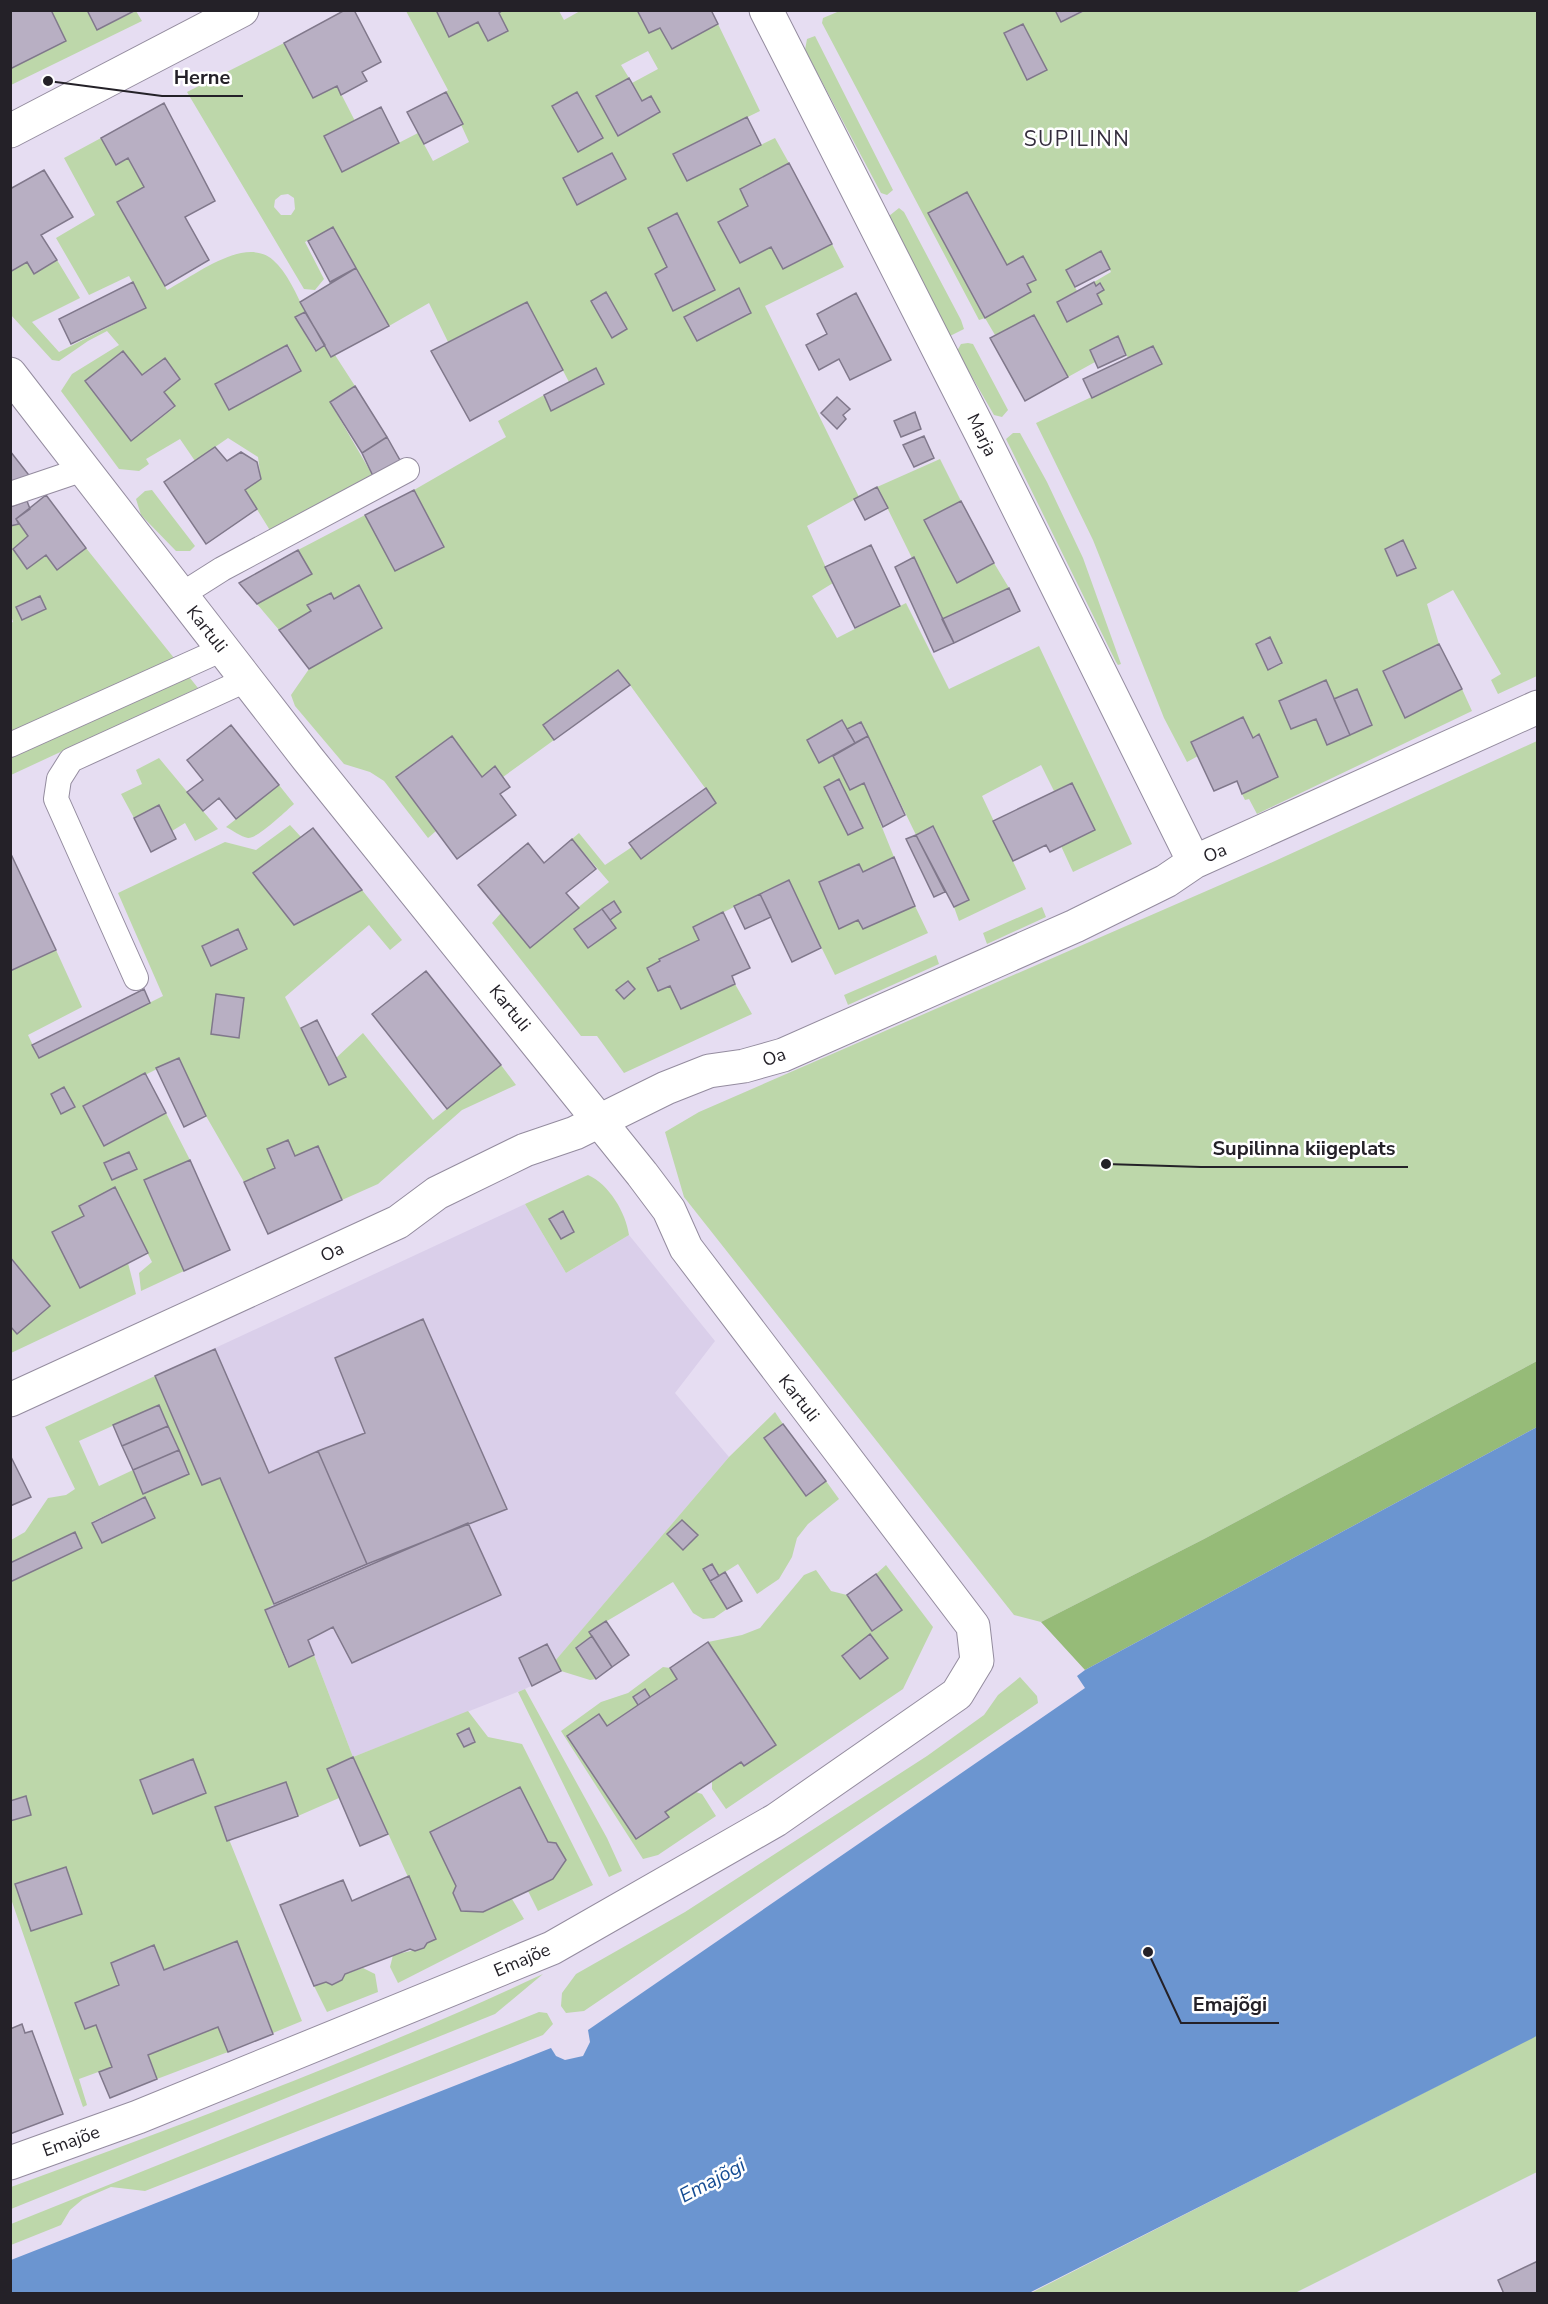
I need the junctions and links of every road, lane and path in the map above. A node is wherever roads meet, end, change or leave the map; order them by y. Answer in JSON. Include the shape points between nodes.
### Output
{"nodes":[{"id":1,"x":242,"y":10,"type":"edge"},
{"id":2,"x":766,"y":10,"type":"edge"},
{"id":3,"x":10,"y":131,"type":"edge"},
{"id":4,"x":10,"y":374,"type":"edge"},
{"id":5,"x":84,"y":469,"type":"junction"},
{"id":6,"x":407,"y":470,"type":"dead end"},
{"id":7,"x":10,"y":494,"type":"edge"},
{"id":8,"x":181,"y":595,"type":"junction"},
{"id":9,"x":223,"y":648,"type":"junction"},
{"id":10,"x":246,"y":680,"type":"junction"},
{"id":11,"x":1538,"y":707,"type":"edge"},
{"id":12,"x":10,"y":745,"type":"edge"},
{"id":13,"x":1194,"y":862,"type":"junction"},
{"id":14,"x":136,"y":978,"type":"dead end"},
{"id":15,"x":602,"y":1120,"type":"junction"},
{"id":16,"x":10,"y":1400,"type":"edge"},
{"id":17,"x":977,"y":1661,"type":"joint"},
{"id":18,"x":10,"y":2163,"type":"edge"}],
"edges":[{"from":1,"to":3,"type":"street"},
{"from":2,"to":13,"type":"street","name":"Marja"},
{"from":4,"to":5,"type":"street","name":"Kartuli"},
{"from":5,"to":7,"type":"lane"},
{"from":5,"to":8,"type":"street","name":"Kartuli"},
{"from":6,"to":8,"type":"lane"},
{"from":8,"to":9,"type":"street","name":"Kartuli"},
{"from":9,"to":10,"type":"street","name":"Kartuli"},
{"from":9,"to":12,"type":"lane"},
{"from":10,"to":14,"type":"lane","via":[[71,760],[58,779],[56,799]]},
{"from":10,"to":15,"type":"street","name":"Kartuli"},
{"from":11,"to":13,"type":"street","name":"Oa"},
{"from":13,"to":15,"type":"street","name":"Oa","via":[[1075,926],[783,1055],[709,1071]]},
{"from":15,"to":16,"type":"street","name":"Oa","via":[[525,1150],[437,1193],[398,1222]]},
{"from":15,"to":17,"type":"street","name":"Kartuli","via":[[669,1210],[687,1248],[741,1322],[974,1626]]},
{"from":17,"to":18,"type":"street","name":"Emajõe","via":[[957,1695],[776,1820],[552,1948],[138,2117]]}]}
